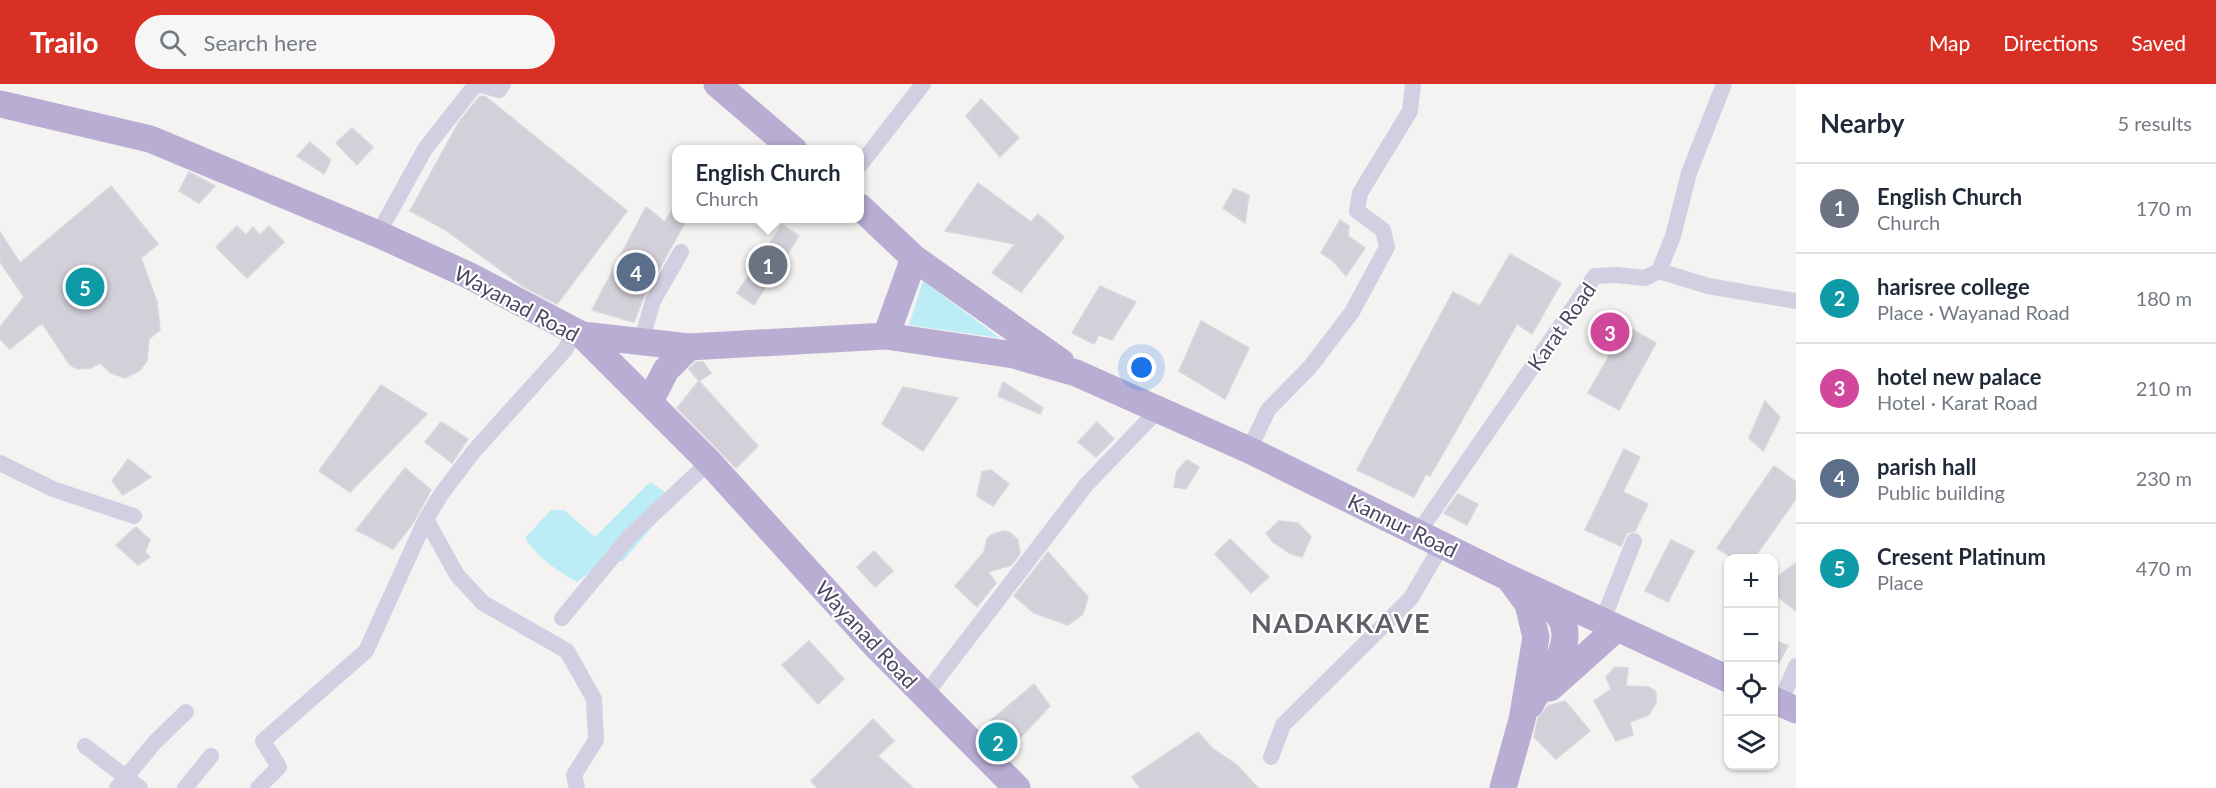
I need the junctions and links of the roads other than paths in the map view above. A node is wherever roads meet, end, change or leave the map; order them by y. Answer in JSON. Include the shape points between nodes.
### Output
{"nodes":[{"id":1,"x":477,"y":84,"type":"edge"},
{"id":2,"x":503,"y":84,"type":"edge"},
{"id":3,"x":717,"y":84,"type":"edge"},
{"id":4,"x":923,"y":84,"type":"edge"},
{"id":5,"x":1413,"y":84,"type":"edge"},
{"id":6,"x":1724,"y":84,"type":"edge"},
{"id":7,"x":0,"y":104,"type":"edge"},
{"id":8,"x":788,"y":145,"type":"edge"},
{"id":9,"x":864,"y":160,"type":"edge"},
{"id":10,"x":864,"y":211,"type":"edge"},
{"id":11,"x":378,"y":234,"type":"junction"},
{"id":12,"x":681,"y":252,"type":"dead end"},
{"id":13,"x":914,"y":258,"type":"junction"},
{"id":14,"x":1659,"y":271,"type":"junction"},
{"id":15,"x":1796,"y":301,"type":"edge"},
{"id":16,"x":579,"y":333,"type":"junction"},
{"id":17,"x":886,"y":336,"type":"junction"},
{"id":18,"x":640,"y":342,"type":"junction"},
{"id":19,"x":689,"y":347,"type":"junction"},
{"id":20,"x":1076,"y":373,"type":"junction"},
{"id":21,"x":650,"y":401,"type":"junction"},
{"id":22,"x":1160,"y":410,"type":"junction"},
{"id":23,"x":1249,"y":450,"type":"junction"},
{"id":24,"x":709,"y":462,"type":"junction"},
{"id":25,"x":0,"y":463,"type":"edge"},
{"id":26,"x":134,"y":516,"type":"dead end"},
{"id":27,"x":426,"y":519,"type":"junction"},
{"id":28,"x":1418,"y":533,"type":"junction"},
{"id":29,"x":1634,"y":541,"type":"dead end"},
{"id":30,"x":1442,"y":545,"type":"junction"},
{"id":31,"x":1520,"y":583,"type":"junction"},
{"id":32,"x":562,"y":618,"type":"dead end"},
{"id":33,"x":1609,"y":626,"type":"junction"},
{"id":34,"x":1796,"y":666,"type":"edge"},
{"id":35,"x":1724,"y":677,"type":"edge"},
{"id":36,"x":925,"y":695,"type":"junction"},
{"id":37,"x":1783,"y":704,"type":"edge"},
{"id":38,"x":186,"y":712,"type":"dead end"},
{"id":39,"x":1522,"y":720,"type":"junction"},
{"id":40,"x":85,"y":746,"type":"dead end"},
{"id":41,"x":211,"y":756,"type":"dead end"},
{"id":42,"x":1271,"y":757,"type":"dead end"},
{"id":43,"x":273,"y":773,"type":"junction"},
{"id":44,"x":122,"y":783,"type":"edge"},
{"id":45,"x":140,"y":788,"type":"edge"},
{"id":46,"x":184,"y":788,"type":"edge"},
{"id":47,"x":258,"y":788,"type":"edge"},
{"id":48,"x":281,"y":788,"type":"edge"},
{"id":49,"x":577,"y":788,"type":"edge"},
{"id":50,"x":1017,"y":788,"type":"edge"},
{"id":51,"x":1503,"y":788,"type":"edge"}],
"edges":[{"from":1,"to":2,"type":"street","via":[[499,90]]},
{"from":1,"to":11,"type":"street","via":[[425,149]]},
{"from":3,"to":8,"type":"main road"},
{"from":4,"to":9,"type":"street"},
{"from":5,"to":23,"type":"street","via":[[1410,111],[1360,193],[1357,212],[1383,230],[1387,247],[1352,312],[1310,367],[1268,410]]},
{"from":6,"to":14,"type":"street","via":[[1689,173],[1673,236]]},
{"from":7,"to":11,"type":"main road","name":"Wayanad Road","via":[[150,139]]},
{"from":10,"to":13,"type":"main road"},
{"from":11,"to":16,"type":"main road","name":"Wayanad Road"},
{"from":12,"to":18,"type":"street","via":[[653,301]]},
{"from":13,"to":17,"type":"main road"},
{"from":13,"to":20,"type":"main road"},
{"from":14,"to":15,"type":"street","via":[[1708,286]]},
{"from":14,"to":28,"type":"street","name":"Karat Road","via":[[1645,278],[1595,276]]},
{"from":16,"to":18,"type":"main road"},
{"from":16,"to":21,"type":"main road","name":"Wayanad Road"},
{"from":16,"to":27,"type":"street","via":[[474,451]]},
{"from":17,"to":19,"type":"main road"},
{"from":17,"to":20,"type":"main road","via":[[1014,355]]},
{"from":18,"to":19,"type":"main road"},
{"from":19,"to":21,"type":"main road","via":[[666,370]]},
{"from":20,"to":22,"type":"main road","name":"Kannur Road"},
{"from":21,"to":24,"type":"main road","name":"Wayanad Road"},
{"from":22,"to":23,"type":"main road","name":"Kannur Road"},
{"from":22,"to":36,"type":"street","via":[[1086,485]]},
{"from":23,"to":28,"type":"main road","name":"Kannur Road"},
{"from":24,"to":32,"type":"street","via":[[630,536]]},
{"from":24,"to":36,"type":"main road","name":"Wayanad Road"},
{"from":25,"to":26,"type":"street","via":[[53,489]]},
{"from":27,"to":43,"type":"street","via":[[366,651],[263,741],[279,767]]},
{"from":27,"to":49,"type":"street","via":[[457,575],[483,603],[567,651],[594,699],[596,740],[574,775]]},
{"from":28,"to":30,"type":"main road","name":"Kannur Road"},
{"from":29,"to":33,"type":"street"},
{"from":30,"to":31,"type":"main road","name":"Kannur Road"},
{"from":30,"to":42,"type":"street","via":[[1411,598],[1283,725]]},
{"from":31,"to":33,"type":"main road","name":"Kannur Road"},
{"from":31,"to":39,"type":"main road","via":[[1560,617],[1566,637],[1554,669]]},
{"from":33,"to":35,"type":"main road","name":"Kannur Road"},
{"from":33,"to":39,"type":"main road"},
{"from":34,"to":37,"type":"street"},
{"from":36,"to":50,"type":"main road","name":"Wayanad Road"},
{"from":38,"to":44,"type":"street"},
{"from":39,"to":51,"type":"main road"},
{"from":40,"to":44,"type":"street"},
{"from":41,"to":46,"type":"street"},
{"from":43,"to":47,"type":"street"},
{"from":43,"to":48,"type":"street"},
{"from":44,"to":45,"type":"street"}]}
